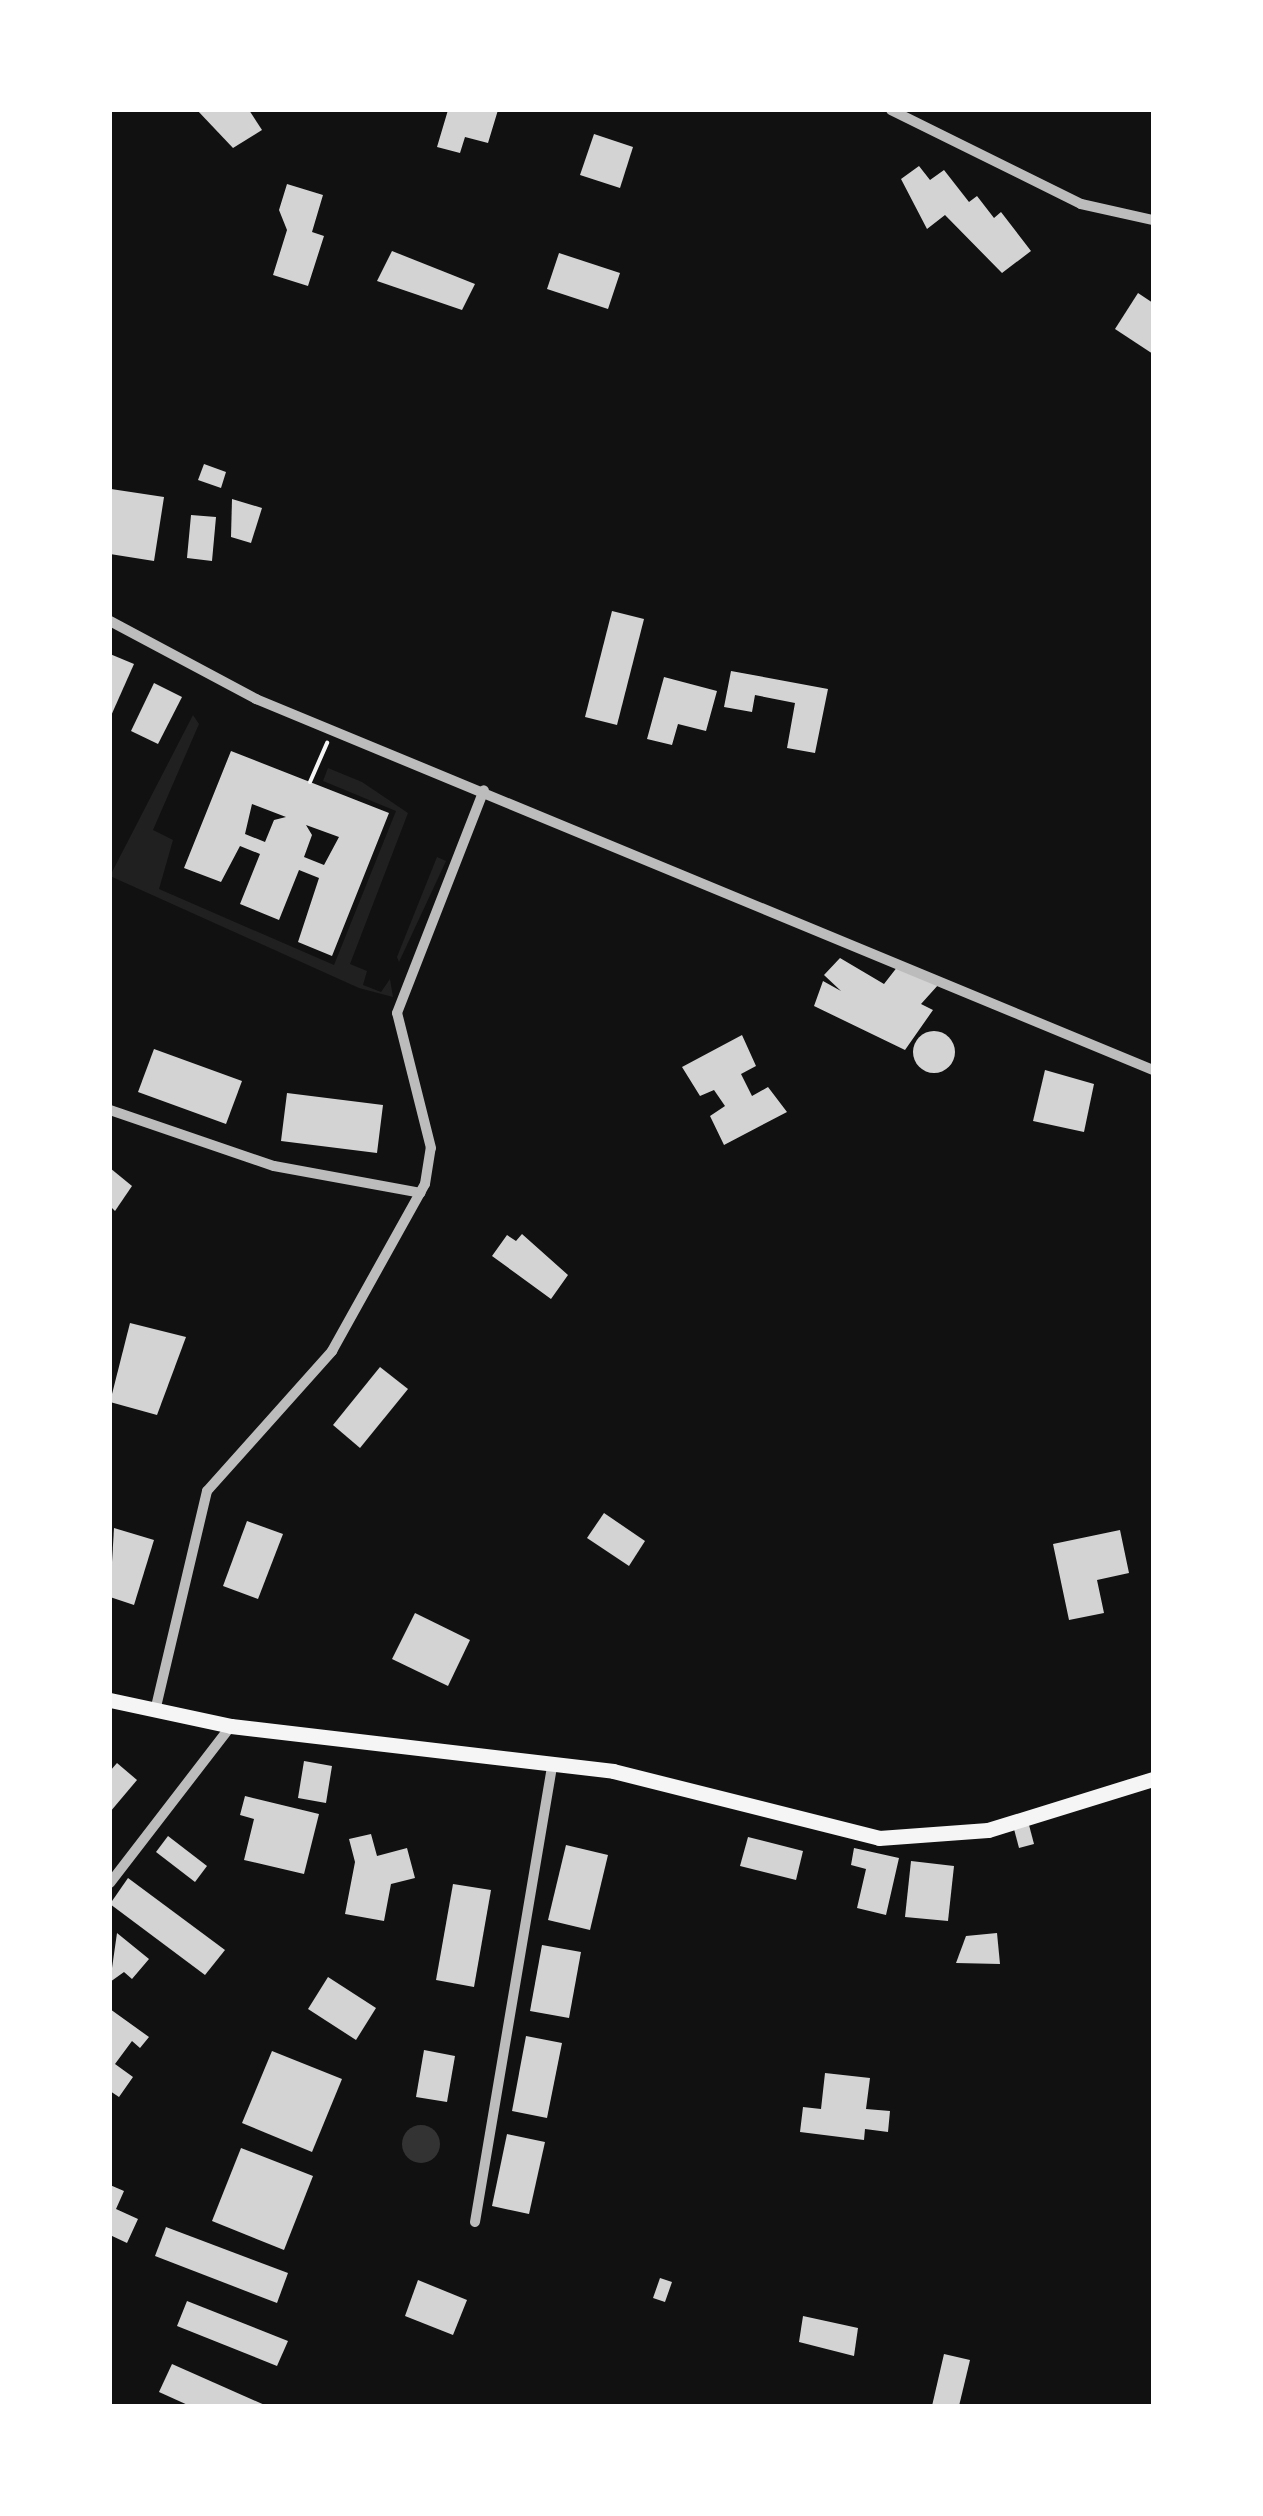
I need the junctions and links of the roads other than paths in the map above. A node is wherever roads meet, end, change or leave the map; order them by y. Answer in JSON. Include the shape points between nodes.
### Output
{"nodes":[{"id":1,"x":891,"y":110,"type":"edge"},
{"id":2,"x":1153,"y":220,"type":"edge"},
{"id":3,"x":110,"y":622,"type":"edge"},
{"id":4,"x":484,"y":790,"type":"junction"},
{"id":5,"x":1153,"y":1070,"type":"edge"},
{"id":6,"x":110,"y":1110,"type":"edge"},
{"id":7,"x":421,"y":1193,"type":"junction"},
{"id":8,"x":110,"y":1700,"type":"edge"},
{"id":9,"x":154,"y":1711,"type":"junction"},
{"id":10,"x":231,"y":1726,"type":"junction"},
{"id":11,"x":553,"y":1763,"type":"junction"},
{"id":12,"x":1153,"y":1779,"type":"edge"},
{"id":13,"x":110,"y":1883,"type":"edge"},
{"id":14,"x":475,"y":2222,"type":"dead end"}],
"edges":[{"from":1,"to":2,"type":"street","via":[[1081,204]]},
{"from":3,"to":4,"type":"street","via":[[239,691]]},
{"from":4,"to":5,"type":"street"},
{"from":4,"to":7,"type":"street","via":[[397,1014],[432,1163]]},
{"from":6,"to":7,"type":"street","via":[[274,1166]]},
{"from":7,"to":9,"type":"street","via":[[332,1351],[208,1492]]},
{"from":8,"to":9,"type":"main road"},
{"from":9,"to":10,"type":"main road"},
{"from":10,"to":11,"type":"main road"},
{"from":10,"to":13,"type":"street"},
{"from":11,"to":12,"type":"main road","via":[[906,1839],[998,1827]]},
{"from":11,"to":14,"type":"street"}]}
